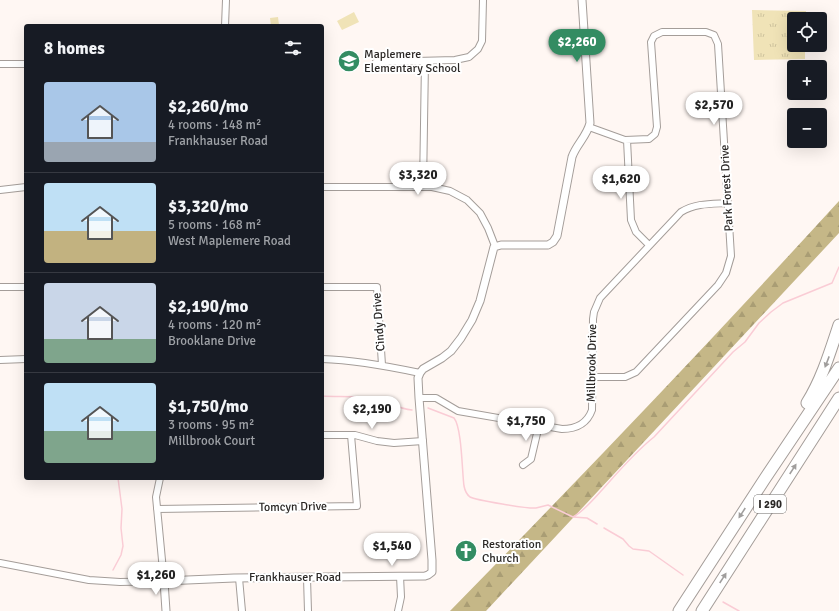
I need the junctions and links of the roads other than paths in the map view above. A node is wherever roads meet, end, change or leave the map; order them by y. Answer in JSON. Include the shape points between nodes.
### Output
{"nodes":[{"id":1,"x":226,"y":0,"type":"edge"},
{"id":2,"x":482,"y":0,"type":"edge"},
{"id":3,"x":582,"y":0,"type":"edge"},
{"id":4,"x":226,"y":24,"type":"edge"},
{"id":5,"x":425,"y":61,"type":"junction"},
{"id":6,"x":376,"y":62,"type":"dead end"},
{"id":7,"x":0,"y":64,"type":"edge"},
{"id":8,"x":24,"y":64,"type":"edge"},
{"id":9,"x":589,"y":127,"type":"junction"},
{"id":10,"x":627,"y":140,"type":"junction"},
{"id":11,"x":24,"y":187,"type":"edge"},
{"id":12,"x":324,"y":187,"type":"edge"},
{"id":13,"x":423,"y":187,"type":"junction"},
{"id":14,"x":0,"y":190,"type":"edge"},
{"id":15,"x":728,"y":203,"type":"junction"},
{"id":16,"x":649,"y":245,"type":"junction"},
{"id":17,"x":495,"y":246,"type":"junction"},
{"id":18,"x":0,"y":287,"type":"edge"},
{"id":19,"x":24,"y":287,"type":"edge"},
{"id":20,"x":324,"y":287,"type":"edge"},
{"id":21,"x":839,"y":325,"type":"edge"},
{"id":22,"x":24,"y":359,"type":"edge"},
{"id":23,"x":324,"y":359,"type":"edge"},
{"id":24,"x":0,"y":360,"type":"edge"},
{"id":25,"x":382,"y":365,"type":"junction"},
{"id":26,"x":839,"y":368,"type":"edge"},
{"id":27,"x":420,"y":373,"type":"junction"},
{"id":28,"x":592,"y":377,"type":"junction"},
{"id":29,"x":419,"y":398,"type":"junction"},
{"id":30,"x":839,"y":398,"type":"edge"},
{"id":31,"x":539,"y":425,"type":"junction"},
{"id":32,"x":324,"y":435,"type":"edge"},
{"id":33,"x":351,"y":435,"type":"junction"},
{"id":34,"x":423,"y":441,"type":"junction"},
{"id":35,"x":523,"y":465,"type":"dead end"},
{"id":36,"x":160,"y":480,"type":"edge"},
{"id":37,"x":764,"y":480,"type":"junction"},
{"id":38,"x":157,"y":509,"type":"junction"},
{"id":39,"x":0,"y":563,"type":"edge"},
{"id":40,"x":400,"y":576,"type":"junction"},
{"id":41,"x":239,"y":578,"type":"junction"},
{"id":42,"x":307,"y":578,"type":"junction"},
{"id":43,"x":164,"y":581,"type":"junction"},
{"id":44,"x":166,"y":611,"type":"edge"},
{"id":45,"x":242,"y":611,"type":"edge"},
{"id":46,"x":308,"y":611,"type":"edge"},
{"id":47,"x":398,"y":611,"type":"edge"},
{"id":48,"x":679,"y":611,"type":"edge"},
{"id":49,"x":702,"y":611,"type":"edge"}],
"edges":[{"from":1,"to":4,"type":"street"},
{"from":2,"to":5,"type":"street","via":[[482,41],[478,49],[469,57],[458,60]]},
{"from":3,"to":9,"type":"street"},
{"from":5,"to":6,"type":"street"},
{"from":5,"to":13,"type":"street"},
{"from":7,"to":8,"type":"street"},
{"from":9,"to":10,"type":"street","name":"Park Forest Drive"},
{"from":9,"to":17,"type":"street","via":[[572,157],[554,240],[546,245]]},
{"from":10,"to":15,"type":"street","name":"Park Forest Drive","via":[[648,139],[656,131],[651,42],[654,36],[662,32],[711,33],[718,44]]},
{"from":10,"to":16,"type":"street","via":[[631,220],[636,232]]},
{"from":11,"to":14,"type":"street"},
{"from":12,"to":13,"type":"street"},
{"from":13,"to":17,"type":"street","via":[[441,189],[467,200],[484,219]]},
{"from":15,"to":16,"type":"street","name":"Millbrook Drive","via":[[702,204],[688,208]]},
{"from":15,"to":28,"type":"street","name":"Park Forest Drive","via":[[731,256],[718,285],[636,372],[625,377]]},
{"from":16,"to":28,"type":"street","name":"Millbrook Drive","via":[[600,298],[593,319]]},
{"from":17,"to":27,"type":"street","via":[[480,301],[467,329],[448,354]]},
{"from":18,"to":19,"type":"street"},
{"from":20,"to":25,"type":"street","name":"Cindy Drive","via":[[377,286]]},
{"from":21,"to":37,"type":"highway","one_way":true,"via":[[813,393]]},
{"from":22,"to":24,"type":"street"},
{"from":23,"to":25,"type":"street"},
{"from":25,"to":27,"type":"street"},
{"from":26,"to":37,"type":"highway","number":"I 290"},
{"from":27,"to":29,"type":"street","name":"Frankhauser Road"},
{"from":28,"to":31,"type":"street","name":"Millbrook Drive","via":[[592,410],[583,424],[568,429]]},
{"from":29,"to":31,"type":"street","name":"Millbrook Drive","via":[[436,398],[458,411]]},
{"from":29,"to":34,"type":"street","name":"Frankhauser Road"},
{"from":49,"to":30,"type":"highway","number":"I 290","one_way":true},
{"from":31,"to":35,"type":"street","via":[[531,459]]},
{"from":32,"to":33,"type":"street"},
{"from":33,"to":34,"type":"street","via":[[384,442]]},
{"from":33,"to":38,"type":"street","name":"Tomcyn Drive","via":[[357,506]]},
{"from":34,"to":40,"type":"street","name":"Frankhauser Road","via":[[433,569],[427,576]]},
{"from":36,"to":38,"type":"street","via":[[156,497]]},
{"from":37,"to":48,"type":"highway","number":"I 290","one_way":true},
{"from":38,"to":43,"type":"street"},
{"from":39,"to":43,"type":"street","name":"Frankhauser Road","via":[[89,580]]},
{"from":40,"to":42,"type":"street","name":"Frankhauser Road"},
{"from":40,"to":47,"type":"street","via":[[401,597]]},
{"from":41,"to":42,"type":"street","name":"Frankhauser Road"},
{"from":41,"to":43,"type":"street","name":"Frankhauser Road"},
{"from":41,"to":45,"type":"street"},
{"from":42,"to":46,"type":"street"},
{"from":43,"to":44,"type":"street"}]}
